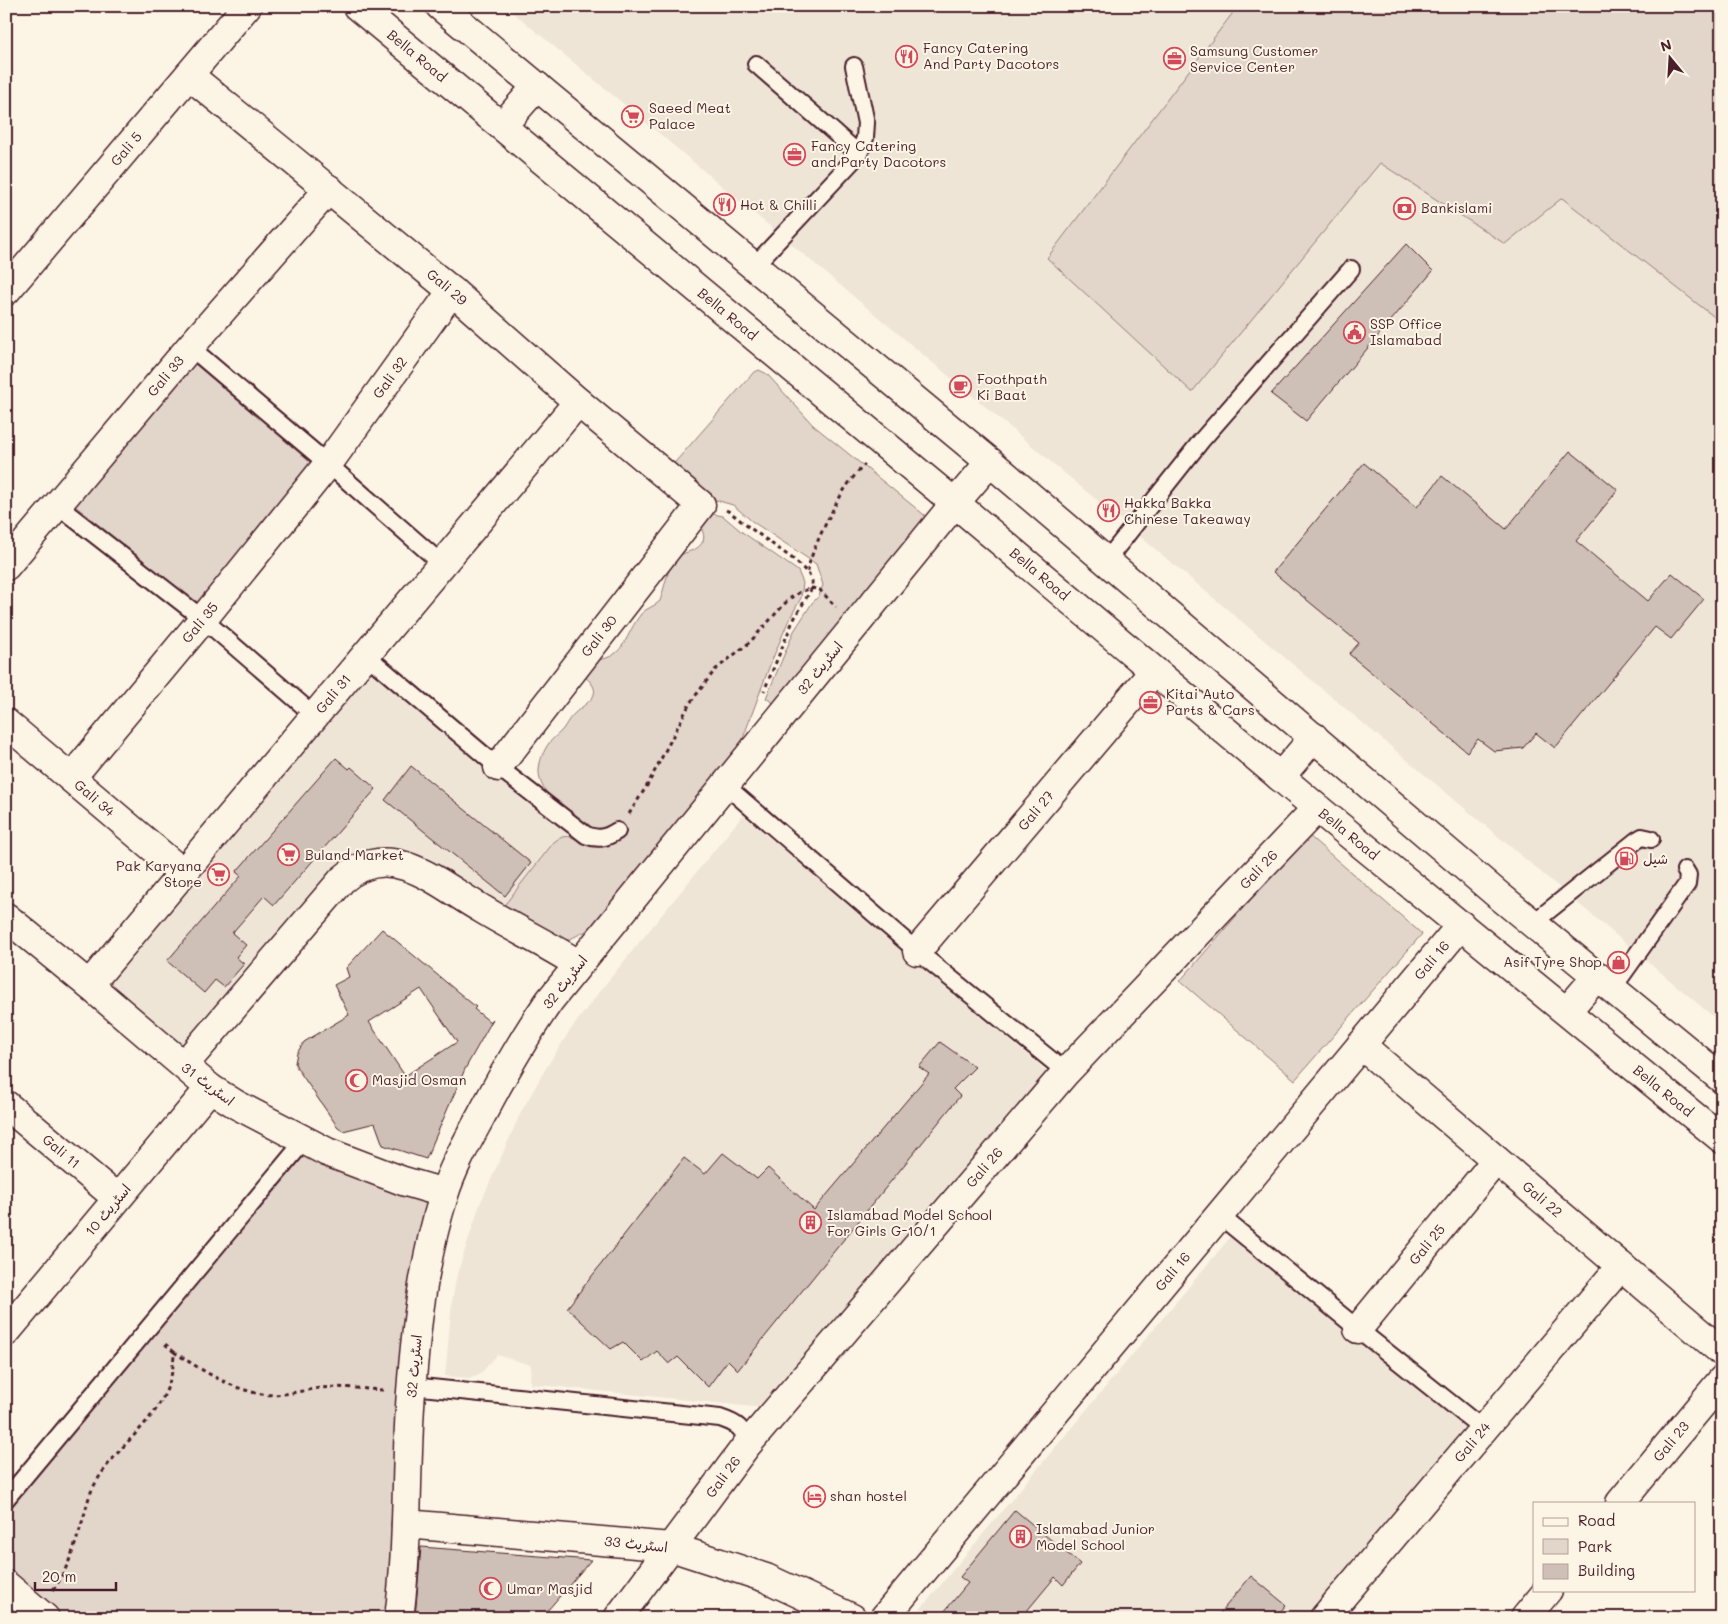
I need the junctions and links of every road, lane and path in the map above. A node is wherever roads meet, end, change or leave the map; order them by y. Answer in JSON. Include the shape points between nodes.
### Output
{"nodes":[{"id":1,"x":247,"y":6,"type":"edge"},
{"id":2,"x":357,"y":6,"type":"edge"},
{"id":3,"x":440,"y":6,"type":"edge"},
{"id":4,"x":756,"y":64,"type":"dead end"},
{"id":5,"x":854,"y":66,"type":"dead end"},
{"id":6,"x":189,"y":75,"type":"junction"},
{"id":7,"x":537,"y":86,"type":"junction"},
{"id":8,"x":502,"y":126,"type":"junction"},
{"id":9,"x":859,"y":154,"type":"junction"},
{"id":10,"x":329,"y":189,"type":"junction"},
{"id":11,"x":754,"y":266,"type":"junction"},
{"id":12,"x":1351,"y":269,"type":"dead end"},
{"id":13,"x":6,"y":291,"type":"edge"},
{"id":14,"x":452,"y":291,"type":"junction"},
{"id":15,"x":190,"y":347,"type":"junction"},
{"id":16,"x":578,"y":402,"type":"junction"},
{"id":17,"x":883,"y":443,"type":"junction"},
{"id":18,"x":990,"y":462,"type":"junction"},
{"id":19,"x":328,"y":464,"type":"junction"},
{"id":20,"x":955,"y":503,"type":"junction"},
{"id":21,"x":701,"y":505,"type":"junction"},
{"id":22,"x":58,"y":506,"type":"junction"},
{"id":23,"x":1106,"y":561,"type":"junction"},
{"id":24,"x":442,"y":564,"type":"junction"},
{"id":25,"x":6,"y":566,"type":"edge"},
{"id":26,"x":808,"y":573,"type":"junction"},
{"id":27,"x":812,"y":588,"type":"junction"},
{"id":28,"x":203,"y":619,"type":"junction"},
{"id":29,"x":849,"y":633,"type":"junction"},
{"id":30,"x":366,"y":655,"type":"junction"},
{"id":31,"x":1154,"y":671,"type":"junction"},
{"id":32,"x":761,"y":698,"type":"dead end"},
{"id":33,"x":315,"y":716,"type":"junction"},
{"id":34,"x":6,"y":723,"type":"edge"},
{"id":35,"x":1314,"y":737,"type":"junction"},
{"id":36,"x":498,"y":766,"type":"junction"},
{"id":37,"x":1280,"y":777,"type":"junction"},
{"id":38,"x":71,"y":778,"type":"junction"},
{"id":39,"x":725,"y":785,"type":"junction"},
{"id":40,"x":1317,"y":808,"type":"junction"},
{"id":41,"x":616,"y":831,"type":"joint"},
{"id":42,"x":1650,"y":839,"type":"dead end"},
{"id":43,"x":1685,"y":870,"type":"dead end"},
{"id":44,"x":183,"y":873,"type":"junction"},
{"id":45,"x":6,"y":917,"type":"edge"},
{"id":46,"x":1533,"y":923,"type":"junction"},
{"id":47,"x":1461,"y":925,"type":"junction"},
{"id":48,"x":918,"y":951,"type":"junction"},
{"id":49,"x":578,"y":964,"type":"junction"},
{"id":50,"x":1605,"y":982,"type":"junction"},
{"id":51,"x":89,"y":985,"type":"junction"},
{"id":52,"x":1567,"y":1011,"type":"junction"},
{"id":53,"x":1361,"y":1045,"type":"junction"},
{"id":54,"x":184,"y":1065,"type":"junction"},
{"id":55,"x":1066,"y":1072,"type":"junction"},
{"id":56,"x":1722,"y":1079,"type":"edge"},
{"id":57,"x":210,"y":1088,"type":"junction"},
{"id":58,"x":8,"y":1109,"type":"edge"},
{"id":59,"x":1722,"y":1139,"type":"edge"},
{"id":60,"x":304,"y":1141,"type":"junction"},
{"id":61,"x":1496,"y":1160,"type":"junction"},
{"id":62,"x":444,"y":1193,"type":"junction"},
{"id":63,"x":117,"y":1198,"type":"junction"},
{"id":64,"x":1219,"y":1215,"type":"junction"},
{"id":65,"x":1621,"y":1266,"type":"junction"},
{"id":66,"x":148,"y":1328,"type":"junction"},
{"id":67,"x":1358,"y":1330,"type":"junction"},
{"id":68,"x":6,"y":1332,"type":"edge"},
{"id":69,"x":174,"y":1352,"type":"junction"},
{"id":70,"x":1722,"y":1352,"type":"edge"},
{"id":71,"x":1722,"y":1380,"type":"edge"},
{"id":72,"x":411,"y":1389,"type":"junction"},
{"id":73,"x":1483,"y":1429,"type":"junction"},
{"id":74,"x":741,"y":1435,"type":"junction"},
{"id":75,"x":6,"y":1499,"type":"edge"},
{"id":76,"x":1621,"y":1502,"type":"edge"},
{"id":77,"x":406,"y":1524,"type":"junction"},
{"id":78,"x":671,"y":1547,"type":"junction"},
{"id":79,"x":6,"y":1585,"type":"edge"},
{"id":80,"x":1546,"y":1592,"type":"edge"},
{"id":81,"x":41,"y":1614,"type":"edge"},
{"id":82,"x":399,"y":1618,"type":"edge"},
{"id":83,"x":618,"y":1618,"type":"edge"},
{"id":84,"x":852,"y":1618,"type":"edge"},
{"id":85,"x":884,"y":1618,"type":"edge"},
{"id":86,"x":1324,"y":1618,"type":"edge"},
{"id":87,"x":1525,"y":1618,"type":"edge"}],
"edges":[{"from":1,"to":6,"type":"street","name":"Gali 5"},
{"from":2,"to":8,"type":"street","name":"Bella Road"},
{"from":3,"to":7,"type":"street"},
{"from":4,"to":9,"type":"lane"},
{"from":5,"to":9,"type":"lane","via":[[866,123]]},
{"from":6,"to":10,"type":"street","name":"Gali 29"},
{"from":6,"to":13,"type":"street","name":"Gali 5"},
{"from":7,"to":8,"type":"street"},
{"from":7,"to":11,"type":"street"},
{"from":8,"to":17,"type":"street","name":"Bella Road"},
{"from":9,"to":11,"type":"lane"},
{"from":10,"to":14,"type":"street","name":"Gali 29"},
{"from":10,"to":15,"type":"street","name":"Gali 33"},
{"from":11,"to":18,"type":"street"},
{"from":12,"to":23,"type":"lane","via":[[1200,441]]},
{"from":14,"to":16,"type":"street","name":"Gali 29"},
{"from":14,"to":19,"type":"street","name":"Gali 32"},
{"from":15,"to":19,"type":"lane"},
{"from":15,"to":22,"type":"street","name":"Gali 33"},
{"from":16,"to":21,"type":"street","name":"Gali 29"},
{"from":16,"to":24,"type":"street","name":"Gali 31"},
{"from":17,"to":20,"type":"street","name":"Bella Road"},
{"from":17,"to":26,"type":"path","via":[[836,503],[808,565]]},
{"from":18,"to":20,"type":"street","name":"اسٹریٹ 32"},
{"from":18,"to":23,"type":"street"},
{"from":19,"to":24,"type":"lane"},
{"from":19,"to":28,"type":"street","name":"Gali 35"},
{"from":20,"to":29,"type":"street","name":"اسٹریٹ 32"},
{"from":20,"to":31,"type":"street","name":"Bella Road"},
{"from":21,"to":26,"type":"path","via":[[730,512]]},
{"from":21,"to":36,"type":"street","name":"Gali 30"},
{"from":22,"to":25,"type":"street","name":"Gali 33"},
{"from":22,"to":28,"type":"lane"},
{"from":23,"to":35,"type":"street"},
{"from":24,"to":30,"type":"street","name":"Gali 31"},
{"from":26,"to":27,"type":"path"},
{"from":27,"to":29,"type":"path","via":[[820,590],[831,601]]},
{"from":27,"to":32,"type":"path","via":[[792,622]]},
{"from":27,"to":41,"type":"path","via":[[789,599],[750,642],[715,670],[690,703],[648,784]]},
{"from":28,"to":33,"type":"lane"},
{"from":28,"to":38,"type":"street","name":"Gali 35"},
{"from":29,"to":39,"type":"street","name":"اسٹریٹ 32"},
{"from":30,"to":33,"type":"street","name":"Gali 31"},
{"from":30,"to":36,"type":"lane"},
{"from":31,"to":37,"type":"street","name":"Bella Road"},
{"from":31,"to":48,"type":"street","name":"Gali 27"},
{"from":33,"to":44,"type":"street","name":"Gali 31"},
{"from":34,"to":38,"type":"street","name":"Gali 34"},
{"from":35,"to":37,"type":"street"},
{"from":35,"to":46,"type":"street"},
{"from":36,"to":41,"type":"lane","via":[[586,835],[594,839],[608,837]]},
{"from":37,"to":40,"type":"street","name":"Bella Road"},
{"from":38,"to":44,"type":"street","name":"Gali 34"},
{"from":39,"to":48,"type":"lane"},
{"from":39,"to":49,"type":"street","name":"اسٹریٹ 32"},
{"from":40,"to":47,"type":"street","name":"Bella Road"},
{"from":40,"to":55,"type":"street","name":"Gali 26"},
{"from":42,"to":46,"type":"lane","via":[[1637,840]]},
{"from":43,"to":50,"type":"lane","via":[[1687,884]]},
{"from":44,"to":51,"type":"street","name":"Gali 31"},
{"from":45,"to":51,"type":"street","name":"اسٹریٹ 31"},
{"from":46,"to":50,"type":"street"},
{"from":47,"to":52,"type":"street","name":"Bella Road"},
{"from":47,"to":53,"type":"street","name":"Gali 16"},
{"from":48,"to":55,"type":"lane"},
{"from":49,"to":54,"type":"street","via":[[419,872],[388,863],[363,865],[342,880]]},
{"from":49,"to":62,"type":"street","name":"اسٹریٹ 32","via":[[513,1055]]},
{"from":50,"to":52,"type":"street"},
{"from":50,"to":56,"type":"street"},
{"from":51,"to":54,"type":"street","name":"اسٹریٹ 31"},
{"from":52,"to":59,"type":"street","name":"Bella Road"},
{"from":53,"to":61,"type":"street","name":"Gali 22"},
{"from":53,"to":64,"type":"street","name":"Gali 16"},
{"from":54,"to":57,"type":"street","name":"اسٹریٹ 31"},
{"from":55,"to":74,"type":"street","name":"Gali 26","via":[[766,1423]]},
{"from":57,"to":60,"type":"street","name":"اسٹریٹ 31"},
{"from":57,"to":63,"type":"street","name":"اسٹریٹ 10"},
{"from":58,"to":63,"type":"street","name":"Gali 11"},
{"from":60,"to":62,"type":"street","name":"اسٹریٹ 31","via":[[363,1167]]},
{"from":60,"to":66,"type":"lane"},
{"from":61,"to":65,"type":"street","name":"Gali 22"},
{"from":61,"to":67,"type":"street","name":"Gali 25"},
{"from":62,"to":72,"type":"street","name":"اسٹریٹ 32","via":[[429,1249]]},
{"from":63,"to":68,"type":"street","name":"اسٹریٹ 10"},
{"from":64,"to":67,"type":"lane"},
{"from":64,"to":85,"type":"street","name":"Gali 16"},
{"from":65,"to":70,"type":"street","name":"Gali 22"},
{"from":65,"to":73,"type":"street","name":"Gali 24"},
{"from":66,"to":69,"type":"path"},
{"from":66,"to":75,"type":"lane"},
{"from":67,"to":73,"type":"lane"},
{"from":69,"to":72,"type":"path","via":[[217,1378],[258,1393],[280,1395],[321,1388]]},
{"from":69,"to":81,"type":"path","via":[[172,1377],[156,1411],[95,1484],[61,1579]]},
{"from":71,"to":76,"type":"street","name":"Gali 23"},
{"from":72,"to":74,"type":"lane","via":[[720,1418]]},
{"from":72,"to":77,"type":"street","name":"اسٹریٹ 32"},
{"from":73,"to":86,"type":"street","name":"Gali 24"},
{"from":74,"to":78,"type":"street","name":"Gali 26"},
{"from":77,"to":78,"type":"street","name":"اسٹریٹ 33"},
{"from":77,"to":82,"type":"street","name":"اسٹریٹ 32"},
{"from":78,"to":83,"type":"street","name":"Gali 26"},
{"from":78,"to":84,"type":"street","name":"اسٹریٹ 33","via":[[766,1578]]},
{"from":79,"to":81,"type":"street"},
{"from":80,"to":87,"type":"street"}]}
